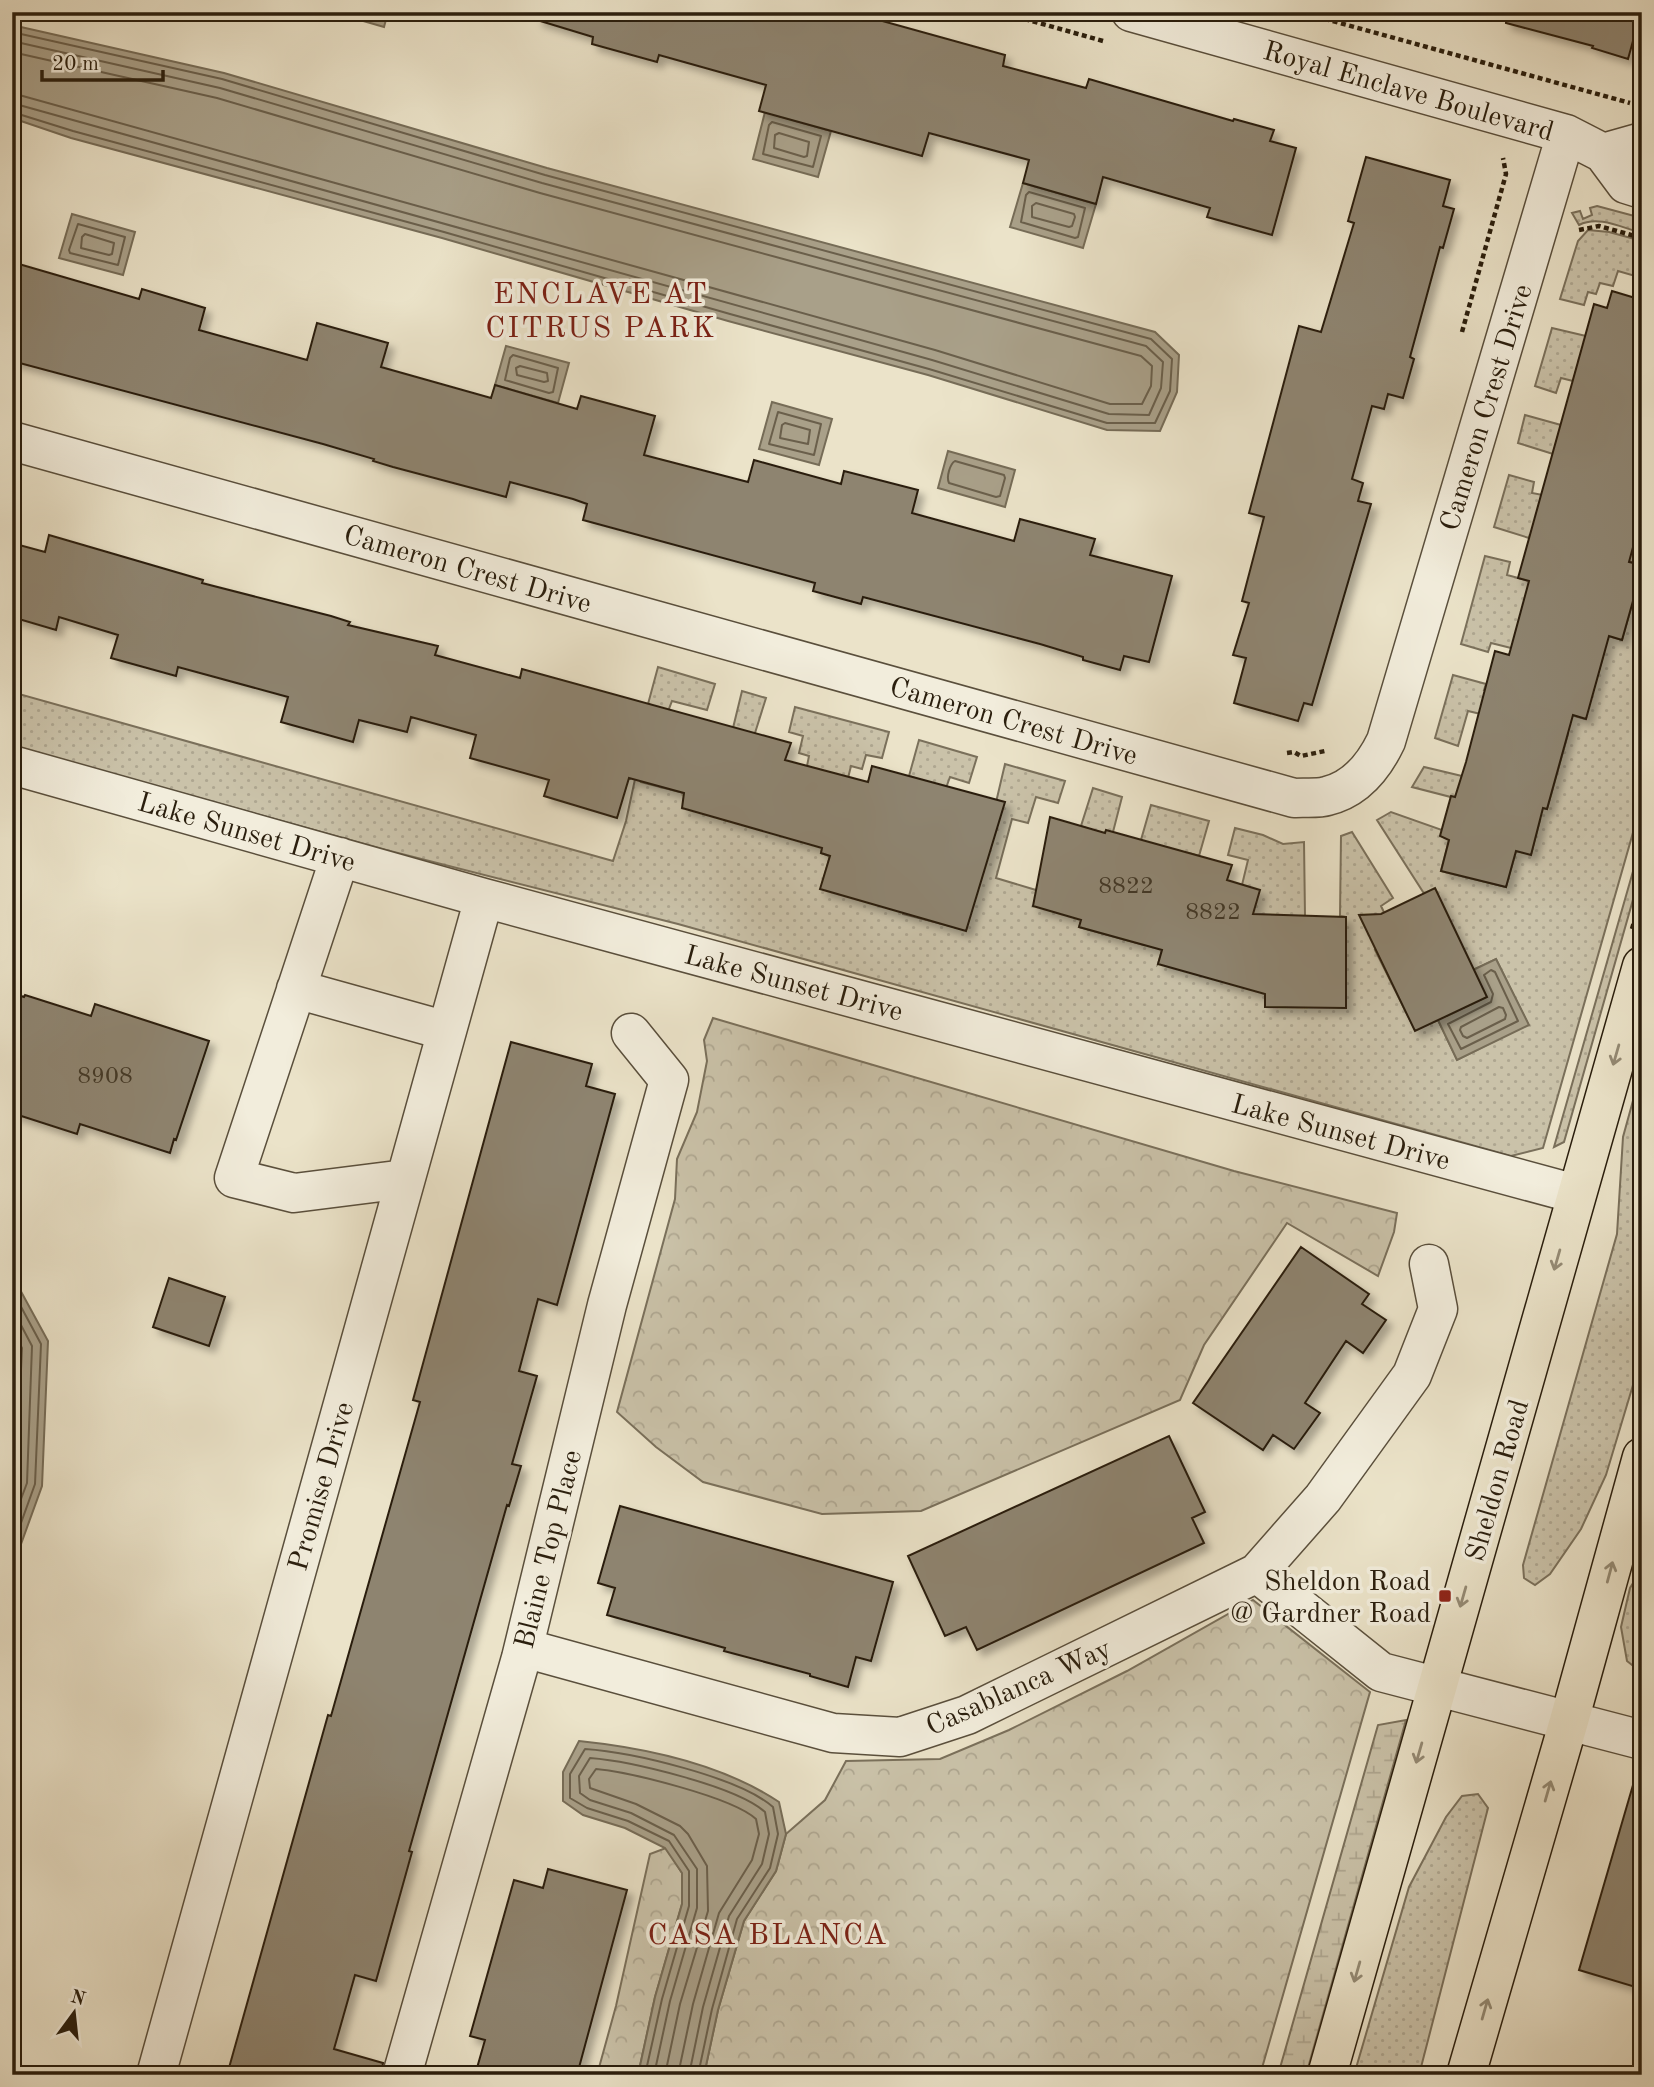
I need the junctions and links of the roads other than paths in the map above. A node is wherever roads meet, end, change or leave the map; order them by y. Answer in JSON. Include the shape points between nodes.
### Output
{"nodes":[{"id":1,"x":1131,"y":12,"type":"edge"},
{"id":2,"x":1566,"y":134,"type":"junction"},
{"id":3,"x":1642,"y":142,"type":"edge"},
{"id":4,"x":1603,"y":153,"type":"junction"},
{"id":5,"x":1642,"y":188,"type":"edge"},
{"id":6,"x":12,"y":441,"type":"edge"},
{"id":7,"x":12,"y":765,"type":"edge"},
{"id":8,"x":340,"y":857,"type":"junction"},
{"id":9,"x":484,"y":898,"type":"junction"},
{"id":10,"x":1642,"y":966,"type":"edge"},
{"id":11,"x":296,"y":989,"type":"junction"},
{"id":12,"x":447,"y":1031,"type":"junction"},
{"id":13,"x":631,"y":1033,"type":"dead end"},
{"id":14,"x":405,"y":1179,"type":"junction"},
{"id":15,"x":1576,"y":1194,"type":"junction"},
{"id":16,"x":1429,"y":1264,"type":"dead end"},
{"id":17,"x":1642,"y":1457,"type":"edge"},
{"id":18,"x":1257,"y":1573,"type":"junction"},
{"id":19,"x":524,"y":1648,"type":"junction"},
{"id":20,"x":1437,"y":1688,"type":"junction"},
{"id":21,"x":1569,"y":1721,"type":"junction"},
{"id":22,"x":1642,"y":1740,"type":"edge"},
{"id":23,"x":156,"y":2075,"type":"edge"},
{"id":24,"x":402,"y":2075,"type":"edge"},
{"id":25,"x":1328,"y":2075,"type":"edge"},
{"id":26,"x":1466,"y":2075,"type":"edge"}],
"edges":[{"from":1,"to":2,"type":"street","name":"Royal Enclave Boulevard"},
{"from":2,"to":4,"type":"street","name":"Royal Enclave Boulevard"},
{"from":2,"to":6,"type":"street","name":"Cameron Crest Drive","via":[[1386,741],[1375,764],[1356,782],[1328,796],[1294,798]]},
{"from":3,"to":4,"type":"street"},
{"from":4,"to":5,"type":"street","name":"Royal Enclave Boulevard","via":[[1626,184]]},
{"from":7,"to":8,"type":"street","name":"Lake Sunset Drive"},
{"from":8,"to":9,"type":"street","name":"Lake Sunset Drive"},
{"from":8,"to":11,"type":"street"},
{"from":9,"to":12,"type":"street","name":"Promise Drive"},
{"from":9,"to":15,"type":"street","name":"Lake Sunset Drive"},
{"from":10,"to":15,"type":"main road","name":"Sheldon Road","one_way":true},
{"from":11,"to":12,"type":"street"},
{"from":11,"to":14,"type":"street","via":[[234,1178],[294,1193]]},
{"from":12,"to":14,"type":"street","name":"Promise Drive"},
{"from":13,"to":19,"type":"street","name":"Blaine Top Place","via":[[669,1080],[607,1305]]},
{"from":14,"to":23,"type":"street","name":"Promise Drive"},
{"from":15,"to":20,"type":"main road","name":"Sheldon Road","one_way":true},
{"from":16,"to":18,"type":"street","name":"Casablanca Way","via":[[1438,1309],[1412,1375],[1323,1498]]},
{"from":21,"to":17,"type":"main road","one_way":true},
{"from":18,"to":19,"type":"street","name":"Casablanca Way","via":[[967,1715],[900,1737],[833,1733]]},
{"from":18,"to":20,"type":"street","via":[[1381,1672]]},
{"from":19,"to":24,"type":"street","name":"Blaine Top Place"},
{"from":20,"to":21,"type":"street"},
{"from":20,"to":25,"type":"main road","name":"Sheldon Road","one_way":true},
{"from":21,"to":22,"type":"street"},
{"from":26,"to":21,"type":"main road","one_way":true}]}
